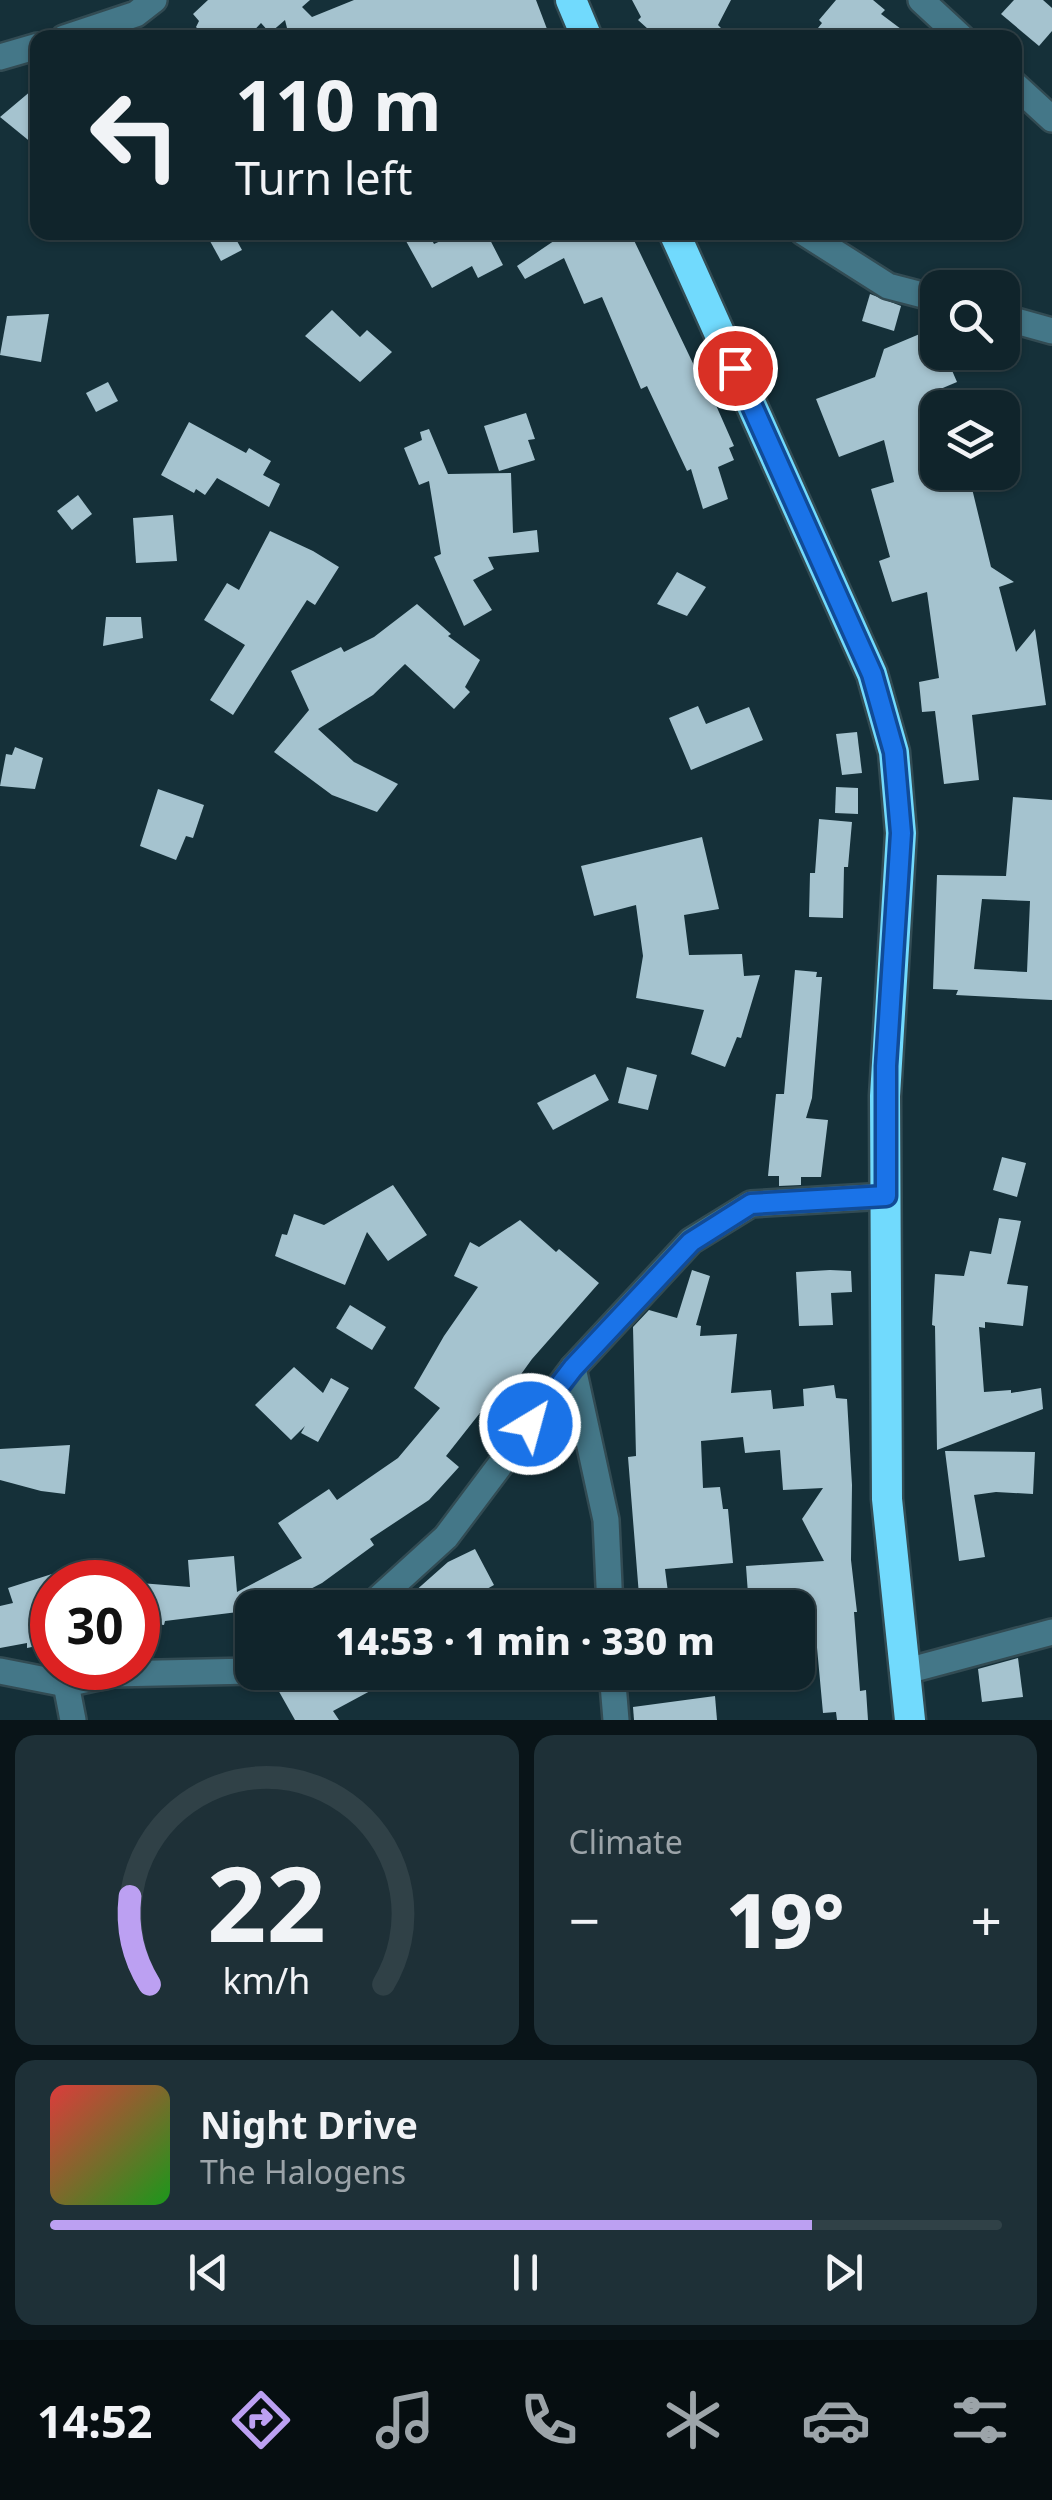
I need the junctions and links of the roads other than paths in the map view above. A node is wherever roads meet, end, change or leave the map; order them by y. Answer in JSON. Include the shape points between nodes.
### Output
{"nodes":[{"id":1,"x":154,"y":0,"type":"edge"},
{"id":2,"x":570,"y":0,"type":"edge"},
{"id":3,"x":921,"y":0,"type":"edge"},
{"id":4,"x":88,"y":30,"type":"edge"},
{"id":5,"x":583,"y":30,"type":"edge"},
{"id":6,"x":953,"y":30,"type":"edge"},
{"id":7,"x":30,"y":48,"type":"edge"},
{"id":8,"x":0,"y":57,"type":"edge"},
{"id":9,"x":1022,"y":92,"type":"edge"},
{"id":10,"x":1052,"y":119,"type":"edge"},
{"id":11,"x":678,"y":240,"type":"edge"},
{"id":12,"x":816,"y":240,"type":"edge"},
{"id":13,"x":920,"y":295,"type":"edge"},
{"id":14,"x":1020,"y":322,"type":"edge"},
{"id":15,"x":1052,"y":331,"type":"edge"},
{"id":16,"x":886,"y":1196,"type":"junction"},
{"id":17,"x":573,"y":1368,"type":"junction"},
{"id":18,"x":388,"y":1590,"type":"edge"},
{"id":19,"x":609,"y":1590,"type":"edge"},
{"id":20,"x":1052,"y":1632,"type":"edge"},
{"id":21,"x":235,"y":1671,"type":"edge"},
{"id":22,"x":0,"y":1672,"type":"edge"},
{"id":23,"x":903,"y":1672,"type":"junction"},
{"id":24,"x":160,"y":1673,"type":"edge"},
{"id":25,"x":30,"y":1677,"type":"edge"},
{"id":26,"x":67,"y":1690,"type":"edge"},
{"id":27,"x":614,"y":1690,"type":"edge"},
{"id":28,"x":73,"y":1720,"type":"edge"},
{"id":29,"x":616,"y":1720,"type":"edge"},
{"id":30,"x":910,"y":1720,"type":"edge"}],
"edges":[{"from":1,"to":4,"type":"street","via":[[136,14]]},
{"from":2,"to":5,"type":"highway"},
{"from":3,"to":6,"type":"street"},
{"from":7,"to":8,"type":"street"},
{"from":9,"to":10,"type":"street"},
{"from":11,"to":16,"type":"highway","via":[[872,674],[894,752],[901,833],[886,1066]]},
{"from":12,"to":13,"type":"street","via":[[888,286]]},
{"from":14,"to":15,"type":"street"},
{"from":16,"to":17,"type":"street","via":[[751,1204],[691,1242]]},
{"from":16,"to":23,"type":"highway","via":[[887,1498]]},
{"from":17,"to":18,"type":"street","via":[[446,1538]]},
{"from":17,"to":19,"type":"street","via":[[606,1520]]},
{"from":20,"to":23,"type":"street"},
{"from":21,"to":24,"type":"street"},
{"from":22,"to":25,"type":"street"},
{"from":23,"to":30,"type":"highway"},
{"from":26,"to":28,"type":"street"},
{"from":27,"to":29,"type":"street"}]}
